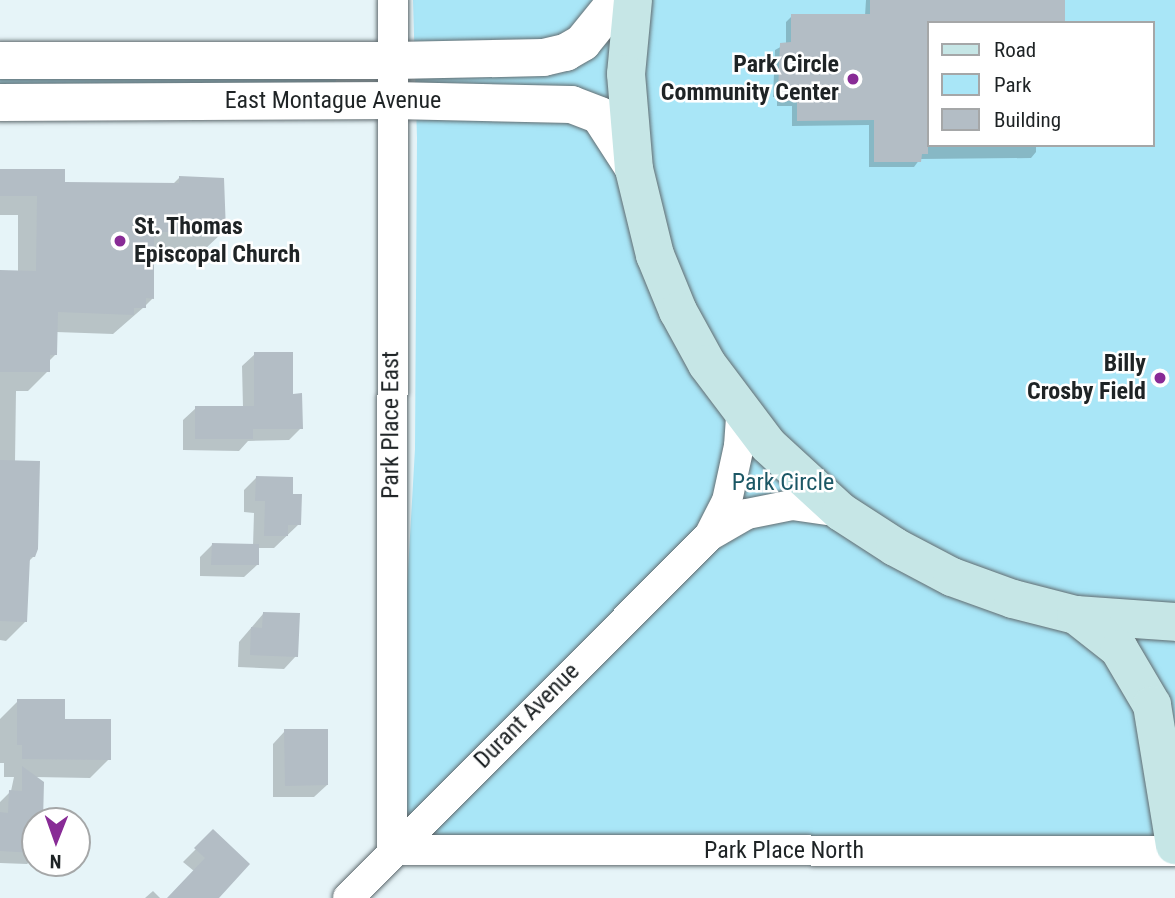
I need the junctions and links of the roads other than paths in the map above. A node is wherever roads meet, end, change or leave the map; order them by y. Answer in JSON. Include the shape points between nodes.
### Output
{"nodes":[{"id":1,"x":393,"y":0,"type":"edge"},
{"id":2,"x":616,"y":0,"type":"edge"},
{"id":3,"x":633,"y":0,"type":"edge"},
{"id":4,"x":0,"y":60,"type":"edge"},
{"id":5,"x":393,"y":61,"type":"junction"},
{"id":6,"x":393,"y":100,"type":"junction"},
{"id":7,"x":0,"y":102,"type":"edge"},
{"id":8,"x":634,"y":169,"type":"junction"},
{"id":9,"x":741,"y":414,"type":"junction"},
{"id":10,"x":841,"y":512,"type":"junction"},
{"id":11,"x":709,"y":536,"type":"junction"},
{"id":12,"x":1076,"y":615,"type":"junction"},
{"id":13,"x":1175,"y":621,"type":"edge"},
{"id":14,"x":1175,"y":845,"type":"edge"},
{"id":15,"x":392,"y":850,"type":"junction"},
{"id":16,"x":1175,"y":851,"type":"edge"},
{"id":17,"x":348,"y":898,"type":"edge"}],
"edges":[{"from":1,"to":5,"type":"street","name":"Park Place East"},
{"from":2,"to":5,"type":"street","name":"East Montague Avenue","via":[[582,42],[565,52],[543,57]]},
{"from":3,"to":8,"type":"main road","via":[[626,74]]},
{"from":4,"to":5,"type":"street","name":"East Montague Avenue"},
{"from":5,"to":6,"type":"street","name":"Park Place East"},
{"from":6,"to":7,"type":"street","name":"East Montague Avenue"},
{"from":6,"to":8,"type":"street","name":"East Montague Avenue","via":[[572,104],[599,116]]},
{"from":6,"to":15,"type":"street","name":"Park Place East"},
{"from":8,"to":9,"type":"main road","via":[[655,255],[678,311],[706,364]]},
{"from":9,"to":10,"type":"main road","via":[[797,475]]},
{"from":9,"to":11,"type":"street","name":"Durant Avenue","via":[[727,501]]},
{"from":10,"to":11,"type":"street","name":"Durant Avenue","via":[[792,505],[747,514]]},
{"from":10,"to":12,"type":"main road","via":[[952,577]]},
{"from":11,"to":15,"type":"street","name":"Durant Avenue"},
{"from":12,"to":13,"type":"main road"},
{"from":12,"to":14,"type":"main road","via":[[1119,649],[1152,705]]},
{"from":15,"to":16,"type":"street","name":"Park Place North"},
{"from":15,"to":17,"type":"street","name":"Durant Avenue"}]}
